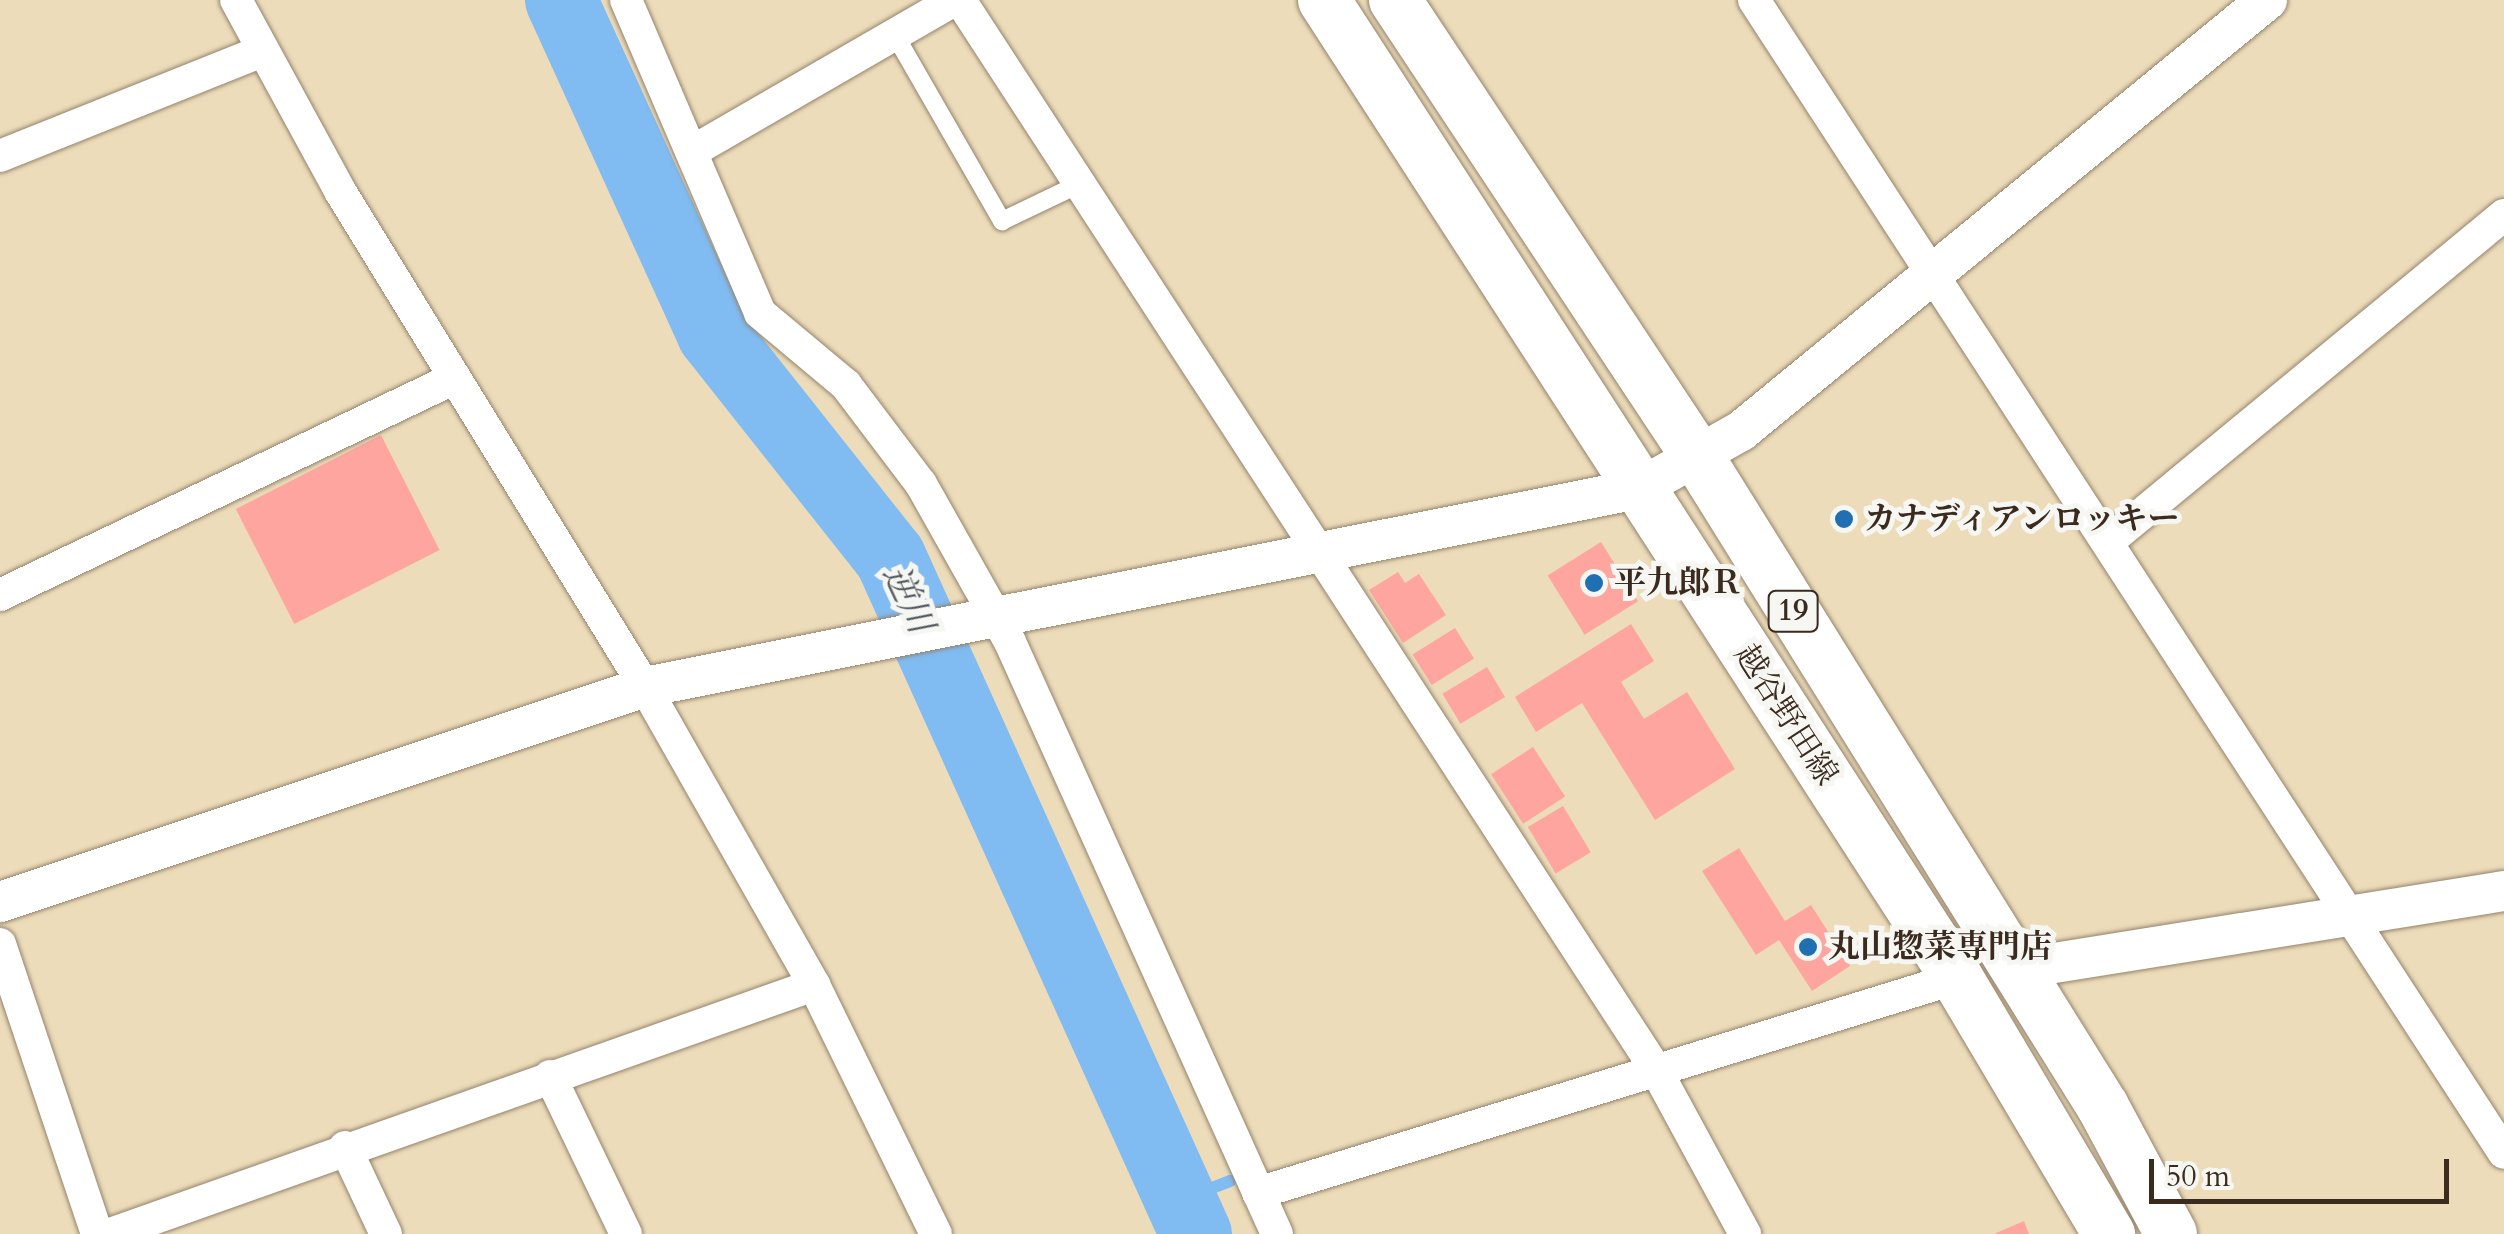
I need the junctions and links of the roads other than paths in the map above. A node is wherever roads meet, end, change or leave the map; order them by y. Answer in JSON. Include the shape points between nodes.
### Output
{"nodes":[{"id":1,"x":236,"y":0,"type":"edge"},
{"id":2,"x":626,"y":0,"type":"edge"},
{"id":3,"x":957,"y":0,"type":"edge"},
{"id":4,"x":1324,"y":0,"type":"edge"},
{"id":5,"x":1395,"y":0,"type":"edge"},
{"id":6,"x":1754,"y":0,"type":"edge"},
{"id":7,"x":2266,"y":0,"type":"edge"},
{"id":8,"x":895,"y":34,"type":"junction"},
{"id":9,"x":263,"y":51,"type":"junction"},
{"id":10,"x":693,"y":151,"type":"junction"},
{"id":11,"x":0,"y":156,"type":"edge"},
{"id":12,"x":1077,"y":185,"type":"junction"},
{"id":13,"x":2504,"y":214,"type":"edge"},
{"id":14,"x":1931,"y":278,"type":"junction"},
{"id":15,"x":455,"y":378,"type":"junction"},
{"id":16,"x":1698,"y":458,"type":"junction"},
{"id":17,"x":1638,"y":489,"type":"junction"},
{"id":18,"x":2109,"y":541,"type":"junction"},
{"id":19,"x":1319,"y":556,"type":"junction"},
{"id":20,"x":0,"y":595,"type":"edge"},
{"id":21,"x":981,"y":619,"type":"junction"},
{"id":22,"x":645,"y":687,"type":"junction"},
{"id":23,"x":2504,"y":891,"type":"edge"},
{"id":24,"x":0,"y":902,"type":"edge"},
{"id":25,"x":2353,"y":913,"type":"junction"},
{"id":26,"x":0,"y":944,"type":"edge"},
{"id":27,"x":2017,"y":969,"type":"junction"},
{"id":28,"x":1958,"y":978,"type":"junction"},
{"id":29,"x":814,"y":985,"type":"junction"},
{"id":30,"x":1656,"y":1068,"type":"junction"},
{"id":31,"x":550,"y":1076,"type":"junction"},
{"id":32,"x":346,"y":1146,"type":"junction"},
{"id":33,"x":2504,"y":1153,"type":"edge"},
{"id":34,"x":1258,"y":1193,"type":"junction"},
{"id":35,"x":97,"y":1234,"type":"edge"},
{"id":36,"x":110,"y":1234,"type":"edge"},
{"id":37,"x":386,"y":1234,"type":"edge"},
{"id":38,"x":626,"y":1234,"type":"edge"},
{"id":39,"x":936,"y":1234,"type":"edge"},
{"id":40,"x":1277,"y":1234,"type":"edge"},
{"id":41,"x":1745,"y":1234,"type":"edge"},
{"id":42,"x":2109,"y":1234,"type":"edge"},
{"id":43,"x":2170,"y":1234,"type":"edge"}],
"edges":[{"from":1,"to":9,"type":"street"},
{"from":2,"to":10,"type":"street"},
{"from":3,"to":8,"type":"street"},
{"from":3,"to":12,"type":"street"},
{"from":4,"to":17,"type":"main road","name":"越谷野田線","number":"19"},
{"from":5,"to":16,"type":"main road","name":"越谷野田線","number":"19"},
{"from":6,"to":14,"type":"street"},
{"from":7,"to":14,"type":"street"},
{"from":8,"to":10,"type":"street"},
{"from":8,"to":12,"type":"lane","via":[[1002,220]]},
{"from":9,"to":11,"type":"street"},
{"from":9,"to":15,"type":"street"},
{"from":10,"to":21,"type":"street","via":[[760,313],[846,385],[921,484]]},
{"from":12,"to":19,"type":"street"},
{"from":13,"to":18,"type":"street"},
{"from":14,"to":16,"type":"street"},
{"from":14,"to":18,"type":"street"},
{"from":15,"to":20,"type":"street"},
{"from":15,"to":22,"type":"street"},
{"from":16,"to":17,"type":"street"},
{"from":16,"to":27,"type":"main road","name":"越谷野田線","number":"19"},
{"from":17,"to":19,"type":"street"},
{"from":17,"to":28,"type":"main road","name":"越谷野田線","number":"19"},
{"from":18,"to":25,"type":"street"},
{"from":19,"to":21,"type":"street"},
{"from":19,"to":30,"type":"street"},
{"from":21,"to":22,"type":"street"},
{"from":21,"to":34,"type":"street"},
{"from":22,"to":24,"type":"street"},
{"from":22,"to":29,"type":"street"},
{"from":23,"to":25,"type":"street"},
{"from":25,"to":27,"type":"street"},
{"from":25,"to":33,"type":"street"},
{"from":26,"to":35,"type":"street"},
{"from":27,"to":43,"type":"main road","name":"越谷野田線","number":"19"},
{"from":28,"to":30,"type":"street"},
{"from":28,"to":42,"type":"main road","name":"越谷野田線","number":"19"},
{"from":29,"to":31,"type":"street"},
{"from":29,"to":39,"type":"street"},
{"from":30,"to":34,"type":"street"},
{"from":30,"to":41,"type":"street"},
{"from":31,"to":32,"type":"street"},
{"from":31,"to":38,"type":"street"},
{"from":32,"to":36,"type":"street"},
{"from":32,"to":37,"type":"street"},
{"from":34,"to":40,"type":"street"}]}
